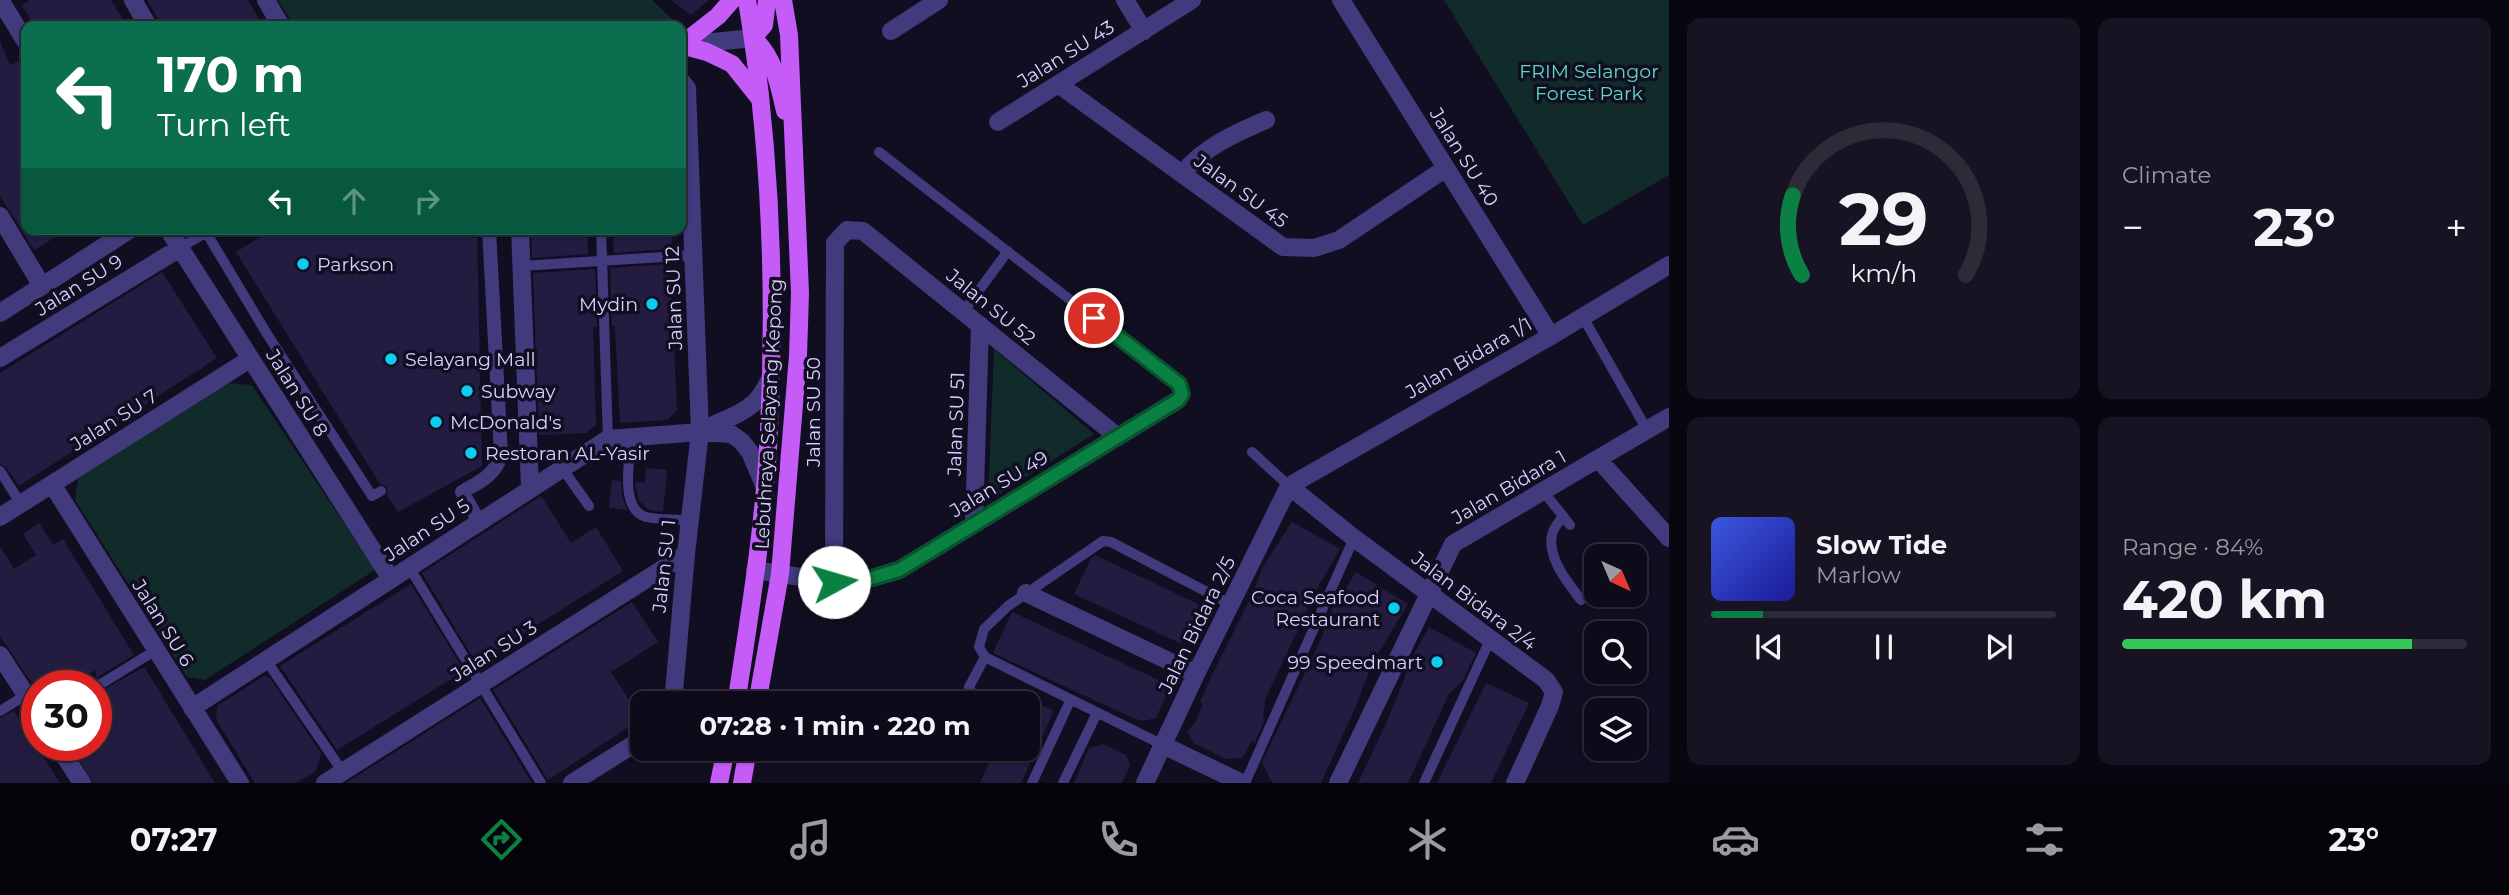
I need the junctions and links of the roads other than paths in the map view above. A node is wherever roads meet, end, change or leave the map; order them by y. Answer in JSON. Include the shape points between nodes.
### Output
{"nodes":[{"id":1,"x":1,"y":0,"type":"edge"},
{"id":2,"x":133,"y":0,"type":"edge"},
{"id":3,"x":266,"y":0,"type":"edge"},
{"id":4,"x":732,"y":0,"type":"edge"},
{"id":5,"x":747,"y":0,"type":"edge"},
{"id":6,"x":766,"y":0,"type":"edge"},
{"id":7,"x":783,"y":0,"type":"edge"},
{"id":8,"x":939,"y":0,"type":"edge"},
{"id":9,"x":1125,"y":0,"type":"edge"},
{"id":10,"x":1192,"y":0,"type":"edge"},
{"id":11,"x":1341,"y":0,"type":"edge"},
{"id":12,"x":145,"y":21,"type":"edge"},
{"id":13,"x":278,"y":21,"type":"edge"},
{"id":14,"x":891,"y":30,"type":"dead end"},
{"id":15,"x":1144,"y":31,"type":"junction"},
{"id":16,"x":21,"y":34,"type":"edge"},
{"id":17,"x":753,"y":38,"type":"junction"},
{"id":18,"x":686,"y":41,"type":"edge"},
{"id":19,"x":686,"y":45,"type":"edge"},
{"id":20,"x":686,"y":46,"type":"edge"},
{"id":21,"x":1058,"y":84,"type":"junction"},
{"id":22,"x":686,"y":87,"type":"edge"},
{"id":23,"x":760,"y":99,"type":"junction"},
{"id":24,"x":1266,"y":120,"type":"dead end"},
{"id":25,"x":998,"y":122,"type":"dead end"},
{"id":26,"x":793,"y":130,"type":"junction"},
{"id":27,"x":879,"y":152,"type":"dead end"},
{"id":28,"x":1446,"y":168,"type":"junction"},
{"id":29,"x":1182,"y":174,"type":"junction"},
{"id":30,"x":0,"y":216,"type":"edge"},
{"id":31,"x":122,"y":235,"type":"edge"},
{"id":32,"x":172,"y":235,"type":"edge"},
{"id":33,"x":201,"y":235,"type":"edge"},
{"id":34,"x":210,"y":235,"type":"edge"},
{"id":35,"x":489,"y":235,"type":"edge"},
{"id":36,"x":520,"y":235,"type":"edge"},
{"id":37,"x":601,"y":235,"type":"edge"},
{"id":38,"x":835,"y":243,"type":"joint"},
{"id":39,"x":180,"y":248,"type":"junction"},
{"id":40,"x":1008,"y":251,"type":"junction"},
{"id":41,"x":694,"y":256,"type":"junction"},
{"id":42,"x":602,"y":261,"type":"junction"},
{"id":43,"x":1669,"y":265,"type":"edge"},
{"id":44,"x":521,"y":266,"type":"junction"},
{"id":45,"x":42,"y":286,"type":"junction"},
{"id":46,"x":963,"y":312,"type":"junction"},
{"id":47,"x":0,"y":313,"type":"edge"},
{"id":48,"x":1583,"y":317,"type":"junction"},
{"id":49,"x":980,"y":326,"type":"junction"},
{"id":50,"x":1551,"y":336,"type":"junction"},
{"id":51,"x":0,"y":358,"type":"edge"},
{"id":52,"x":250,"y":359,"type":"junction"},
{"id":53,"x":770,"y":379,"type":"junction"},
{"id":54,"x":1178,"y":400,"type":"joint"},
{"id":55,"x":1669,"y":417,"type":"edge"},
{"id":56,"x":1647,"y":430,"type":"junction"},
{"id":57,"x":701,"y":432,"type":"junction"},
{"id":58,"x":631,"y":437,"type":"junction"},
{"id":59,"x":1118,"y":437,"type":"junction"},
{"id":60,"x":608,"y":439,"type":"junction"},
{"id":61,"x":1252,"y":452,"type":"dead end"},
{"id":62,"x":1598,"y":459,"type":"junction"},
{"id":63,"x":562,"y":468,"type":"junction"},
{"id":64,"x":0,"y":471,"type":"edge"},
{"id":65,"x":51,"y":484,"type":"junction"},
{"id":66,"x":764,"y":485,"type":"junction"},
{"id":67,"x":1289,"y":486,"type":"junction"},
{"id":68,"x":530,"y":488,"type":"junction"},
{"id":69,"x":381,"y":491,"type":"dead end"},
{"id":70,"x":1543,"y":491,"type":"junction"},
{"id":71,"x":21,"y":503,"type":"junction"},
{"id":72,"x":589,"y":506,"type":"dead end"},
{"id":73,"x":1563,"y":516,"type":"junction"},
{"id":74,"x":0,"y":517,"type":"edge"},
{"id":75,"x":690,"y":521,"type":"junction"},
{"id":76,"x":479,"y":522,"type":"junction"},
{"id":77,"x":974,"y":524,"type":"junction"},
{"id":78,"x":1570,"y":525,"type":"dead end"},
{"id":79,"x":1354,"y":538,"type":"junction"},
{"id":80,"x":1669,"y":538,"type":"edge"},
{"id":81,"x":686,"y":554,"type":"junction"},
{"id":82,"x":409,"y":567,"type":"junction"},
{"id":83,"x":755,"y":570,"type":"junction"},
{"id":84,"x":780,"y":574,"type":"junction"},
{"id":85,"x":391,"y":579,"type":"junction"},
{"id":86,"x":834,"y":582,"type":"junction"},
{"id":87,"x":1026,"y":593,"type":"junction"},
{"id":88,"x":1429,"y":594,"type":"junction"},
{"id":89,"x":1581,"y":600,"type":"dead end"},
{"id":90,"x":1230,"y":604,"type":"junction"},
{"id":91,"x":1490,"y":640,"type":"junction"},
{"id":92,"x":156,"y":650,"type":"junction"},
{"id":93,"x":0,"y":655,"type":"edge"},
{"id":94,"x":985,"y":657,"type":"junction"},
{"id":95,"x":266,"y":660,"type":"junction"},
{"id":96,"x":1196,"y":674,"type":"junction"},
{"id":97,"x":112,"y":677,"type":"edge"},
{"id":98,"x":481,"y":684,"type":"junction"},
{"id":99,"x":21,"y":687,"type":"edge"},
{"id":100,"x":674,"y":691,"type":"edge"},
{"id":101,"x":738,"y":691,"type":"edge"},
{"id":102,"x":759,"y":691,"type":"edge"},
{"id":103,"x":971,"y":691,"type":"edge"},
{"id":104,"x":21,"y":698,"type":"edge"},
{"id":105,"x":1070,"y":701,"type":"junction"},
{"id":106,"x":192,"y":708,"type":"junction"},
{"id":107,"x":0,"y":711,"type":"edge"},
{"id":108,"x":1097,"y":713,"type":"junction"},
{"id":109,"x":1163,"y":745,"type":"junction"},
{"id":110,"x":630,"y":747,"type":"edge"},
{"id":111,"x":68,"y":761,"type":"edge"},
{"id":112,"x":724,"y":761,"type":"edge"},
{"id":113,"x":746,"y":761,"type":"edge"},
{"id":114,"x":342,"y":772,"type":"junction"},
{"id":115,"x":82,"y":783,"type":"edge"},
{"id":116,"x":240,"y":783,"type":"edge"},
{"id":117,"x":325,"y":783,"type":"edge"},
{"id":118,"x":541,"y":783,"type":"edge"},
{"id":119,"x":572,"y":783,"type":"edge"},
{"id":120,"x":719,"y":783,"type":"edge"},
{"id":121,"x":742,"y":783,"type":"edge"},
{"id":122,"x":1032,"y":783,"type":"edge"},
{"id":123,"x":1063,"y":783,"type":"edge"},
{"id":124,"x":1145,"y":783,"type":"edge"},
{"id":125,"x":1244,"y":783,"type":"edge"},
{"id":126,"x":1338,"y":783,"type":"edge"},
{"id":127,"x":1424,"y":783,"type":"edge"},
{"id":128,"x":1515,"y":783,"type":"edge"}],
"edges":[{"from":1,"to":16,"type":"street"},
{"from":2,"to":12,"type":"street"},
{"from":3,"to":13,"type":"street"},
{"from":4,"to":18,"type":"main road"},
{"from":5,"to":17,"type":"main road","name":"Lebuhraya Selayang Kepong"},
{"from":6,"to":17,"type":"main road","via":[[764,25]]},
{"from":7,"to":26,"type":"main road","name":"Lebuhraya Selayang Kepong"},
{"from":8,"to":14,"type":"street"},
{"from":9,"to":15,"type":"street"},
{"from":10,"to":15,"type":"street","name":"Jalan SU 43"},
{"from":11,"to":28,"type":"street","name":"Jalan SU 40"},
{"from":15,"to":21,"type":"street","name":"Jalan SU 43"},
{"from":17,"to":19,"type":"street"},
{"from":17,"to":23,"type":"main road","name":"Lebuhraya Selayang Kepong"},
{"from":17,"to":26,"type":"main road","via":[[773,64]]},
{"from":20,"to":23,"type":"main road","via":[[732,64]]},
{"from":21,"to":25,"type":"street","name":"Jalan SU 43"},
{"from":21,"to":29,"type":"street","name":"Jalan SU 45"},
{"from":22,"to":41,"type":"street","name":"Jalan SU 12"},
{"from":23,"to":53,"type":"main road","name":"Lebuhraya Selayang Kepong","via":[[769,220]]},
{"from":24,"to":29,"type":"street","via":[[1221,140]]},
{"from":26,"to":84,"type":"main road","name":"Lebuhraya Selayang Kepong","via":[[800,293]]},
{"from":27,"to":40,"type":"lane"},
{"from":28,"to":29,"type":"street","name":"Jalan SU 45","via":[[1339,240],[1314,248],[1283,247]]},
{"from":28,"to":50,"type":"street","name":"Jalan SU 40"},
{"from":30,"to":45,"type":"street"},
{"from":31,"to":45,"type":"street"},
{"from":32,"to":39,"type":"street","name":"Jalan SU 8"},
{"from":33,"to":39,"type":"lane"},
{"from":34,"to":69,"type":"lane","via":[[267,334],[372,496]]},
{"from":35,"to":76,"type":"street","via":[[501,455],[497,468],[461,492]]},
{"from":36,"to":44,"type":"street"},
{"from":37,"to":42,"type":"lane"},
{"from":38,"to":46,"type":"street","name":"Jalan SU 52","via":[[847,230],[863,231]]},
{"from":38,"to":86,"type":"street","name":"Jalan SU 50"},
{"from":39,"to":51,"type":"street","name":"Jalan SU 9"},
{"from":39,"to":52,"type":"street","name":"Jalan SU 8"},
{"from":40,"to":46,"type":"lane"},
{"from":40,"to":54,"type":"lane","via":[[1179,384],[1182,394]]},
{"from":41,"to":42,"type":"lane"},
{"from":41,"to":57,"type":"street","name":"Jalan SU 12"},
{"from":42,"to":44,"type":"lane"},
{"from":42,"to":60,"type":"lane"},
{"from":43,"to":48,"type":"street","name":"Jalan Bidara 1/1"},
{"from":44,"to":68,"type":"street"},
{"from":45,"to":47,"type":"street"},
{"from":46,"to":49,"type":"street","name":"Jalan SU 52"},
{"from":48,"to":50,"type":"street","name":"Jalan Bidara 1/1"},
{"from":48,"to":56,"type":"lane"},
{"from":49,"to":59,"type":"street","name":"Jalan SU 52"},
{"from":49,"to":77,"type":"street","name":"Jalan SU 51"},
{"from":50,"to":67,"type":"street","name":"Jalan Bidara 1/1"},
{"from":52,"to":65,"type":"street","name":"Jalan SU 7"},
{"from":52,"to":85,"type":"street","name":"Jalan SU 8"},
{"from":53,"to":57,"type":"street","name":"Jalan SU 5","via":[[757,401]]},
{"from":53,"to":66,"type":"main road","name":"Lebuhraya Selayang Kepong"},
{"from":54,"to":59,"type":"street","name":"Jalan SU 49"},
{"from":55,"to":56,"type":"street","name":"Jalan Bidara 1"},
{"from":56,"to":62,"type":"street","name":"Jalan Bidara 1"},
{"from":57,"to":58,"type":"street","name":"Jalan SU 5"},
{"from":57,"to":66,"type":"street","name":"Jalan SU 5","via":[[731,434],[741,441]]},
{"from":57,"to":75,"type":"street","name":"Jalan SU 1"},
{"from":58,"to":60,"type":"street","name":"Jalan SU 5"},
{"from":58,"to":75,"type":"lane","via":[[628,498],[633,510],[645,517]]},
{"from":59,"to":77,"type":"street","name":"Jalan SU 49"},
{"from":60,"to":63,"type":"street","name":"Jalan SU 5"},
{"from":61,"to":67,"type":"lane"},
{"from":62,"to":70,"type":"street","name":"Jalan Bidara 1"},
{"from":62,"to":80,"type":"street"},
{"from":63,"to":68,"type":"street","name":"Jalan SU 5"},
{"from":63,"to":72,"type":"lane"},
{"from":64,"to":71,"type":"lane"},
{"from":65,"to":71,"type":"street","name":"Jalan SU 7"},
{"from":65,"to":92,"type":"street","name":"Jalan SU 6"},
{"from":66,"to":83,"type":"main road","name":"Lebuhraya Selayang Kepong"},
{"from":67,"to":79,"type":"street","name":"Jalan Bidara 2/4"},
{"from":67,"to":90,"type":"street","name":"Jalan Bidara 2/5"},
{"from":68,"to":76,"type":"street","name":"Jalan SU 5"},
{"from":70,"to":73,"type":"lane"},
{"from":70,"to":88,"type":"street","name":"Jalan Bidara 1","via":[[1453,544]]},
{"from":71,"to":74,"type":"street","name":"Jalan SU 7"},
{"from":73,"to":78,"type":"lane"},
{"from":73,"to":89,"type":"lane","via":[[1552,533],[1551,546],[1565,579]]},
{"from":75,"to":81,"type":"street","name":"Jalan SU 1"},
{"from":76,"to":82,"type":"street","name":"Jalan SU 5"},
{"from":77,"to":86,"type":"street","name":"Jalan SU 49","via":[[899,570]]},
{"from":79,"to":88,"type":"street","name":"Jalan Bidara 2/4"},
{"from":79,"to":125,"type":"lane"},
{"from":81,"to":98,"type":"street","name":"Jalan SU 3"},
{"from":81,"to":100,"type":"street","name":"Jalan SU 1"},
{"from":82,"to":85,"type":"street","name":"Jalan SU 5"},
{"from":82,"to":98,"type":"lane"},
{"from":83,"to":84,"type":"street","name":"Jalan SU 49"},
{"from":83,"to":101,"type":"main road","name":"Lebuhraya Selayang Kepong"},
{"from":84,"to":86,"type":"street","name":"Jalan SU 49"},
{"from":84,"to":102,"type":"main road","name":"Lebuhraya Selayang Kepong"},
{"from":85,"to":95,"type":"street","name":"Jalan SU 5"},
{"from":87,"to":90,"type":"lane","via":[[1103,541]]},
{"from":87,"to":94,"type":"lane","via":[[984,629],[979,647]]},
{"from":87,"to":96,"type":"street"},
{"from":88,"to":91,"type":"street","name":"Jalan Bidara 2/4"},
{"from":88,"to":126,"type":"street","name":"Jalan Bidara 1"},
{"from":90,"to":96,"type":"street","name":"Jalan Bidara 2/5"},
{"from":91,"to":127,"type":"lane"},
{"from":91,"to":128,"type":"street","name":"Jalan Bidara 2/4","via":[[1546,680],[1554,692]]},
{"from":92,"to":97,"type":"lane"},
{"from":92,"to":106,"type":"street","name":"Jalan SU 6"},
{"from":93,"to":99,"type":"street"},
{"from":94,"to":103,"type":"lane"},
{"from":94,"to":105,"type":"lane"},
{"from":95,"to":106,"type":"street","name":"Jalan SU 5"},
{"from":95,"to":114,"type":"lane"},
{"from":96,"to":109,"type":"street","name":"Jalan Bidara 2/5"},
{"from":98,"to":114,"type":"street","name":"Jalan SU 3"},
{"from":98,"to":118,"type":"lane"},
{"from":104,"to":107,"type":"lane"},
{"from":105,"to":108,"type":"lane"},
{"from":105,"to":122,"type":"lane"},
{"from":106,"to":116,"type":"street","name":"Jalan SU 6"},
{"from":108,"to":109,"type":"lane"},
{"from":108,"to":123,"type":"lane"},
{"from":109,"to":124,"type":"street","name":"Jalan Bidara 2/5"},
{"from":109,"to":125,"type":"street"},
{"from":110,"to":119,"type":"street"},
{"from":111,"to":115,"type":"street"},
{"from":112,"to":120,"type":"main road"},
{"from":113,"to":121,"type":"main road"},
{"from":114,"to":117,"type":"street","name":"Jalan SU 3"}]}
